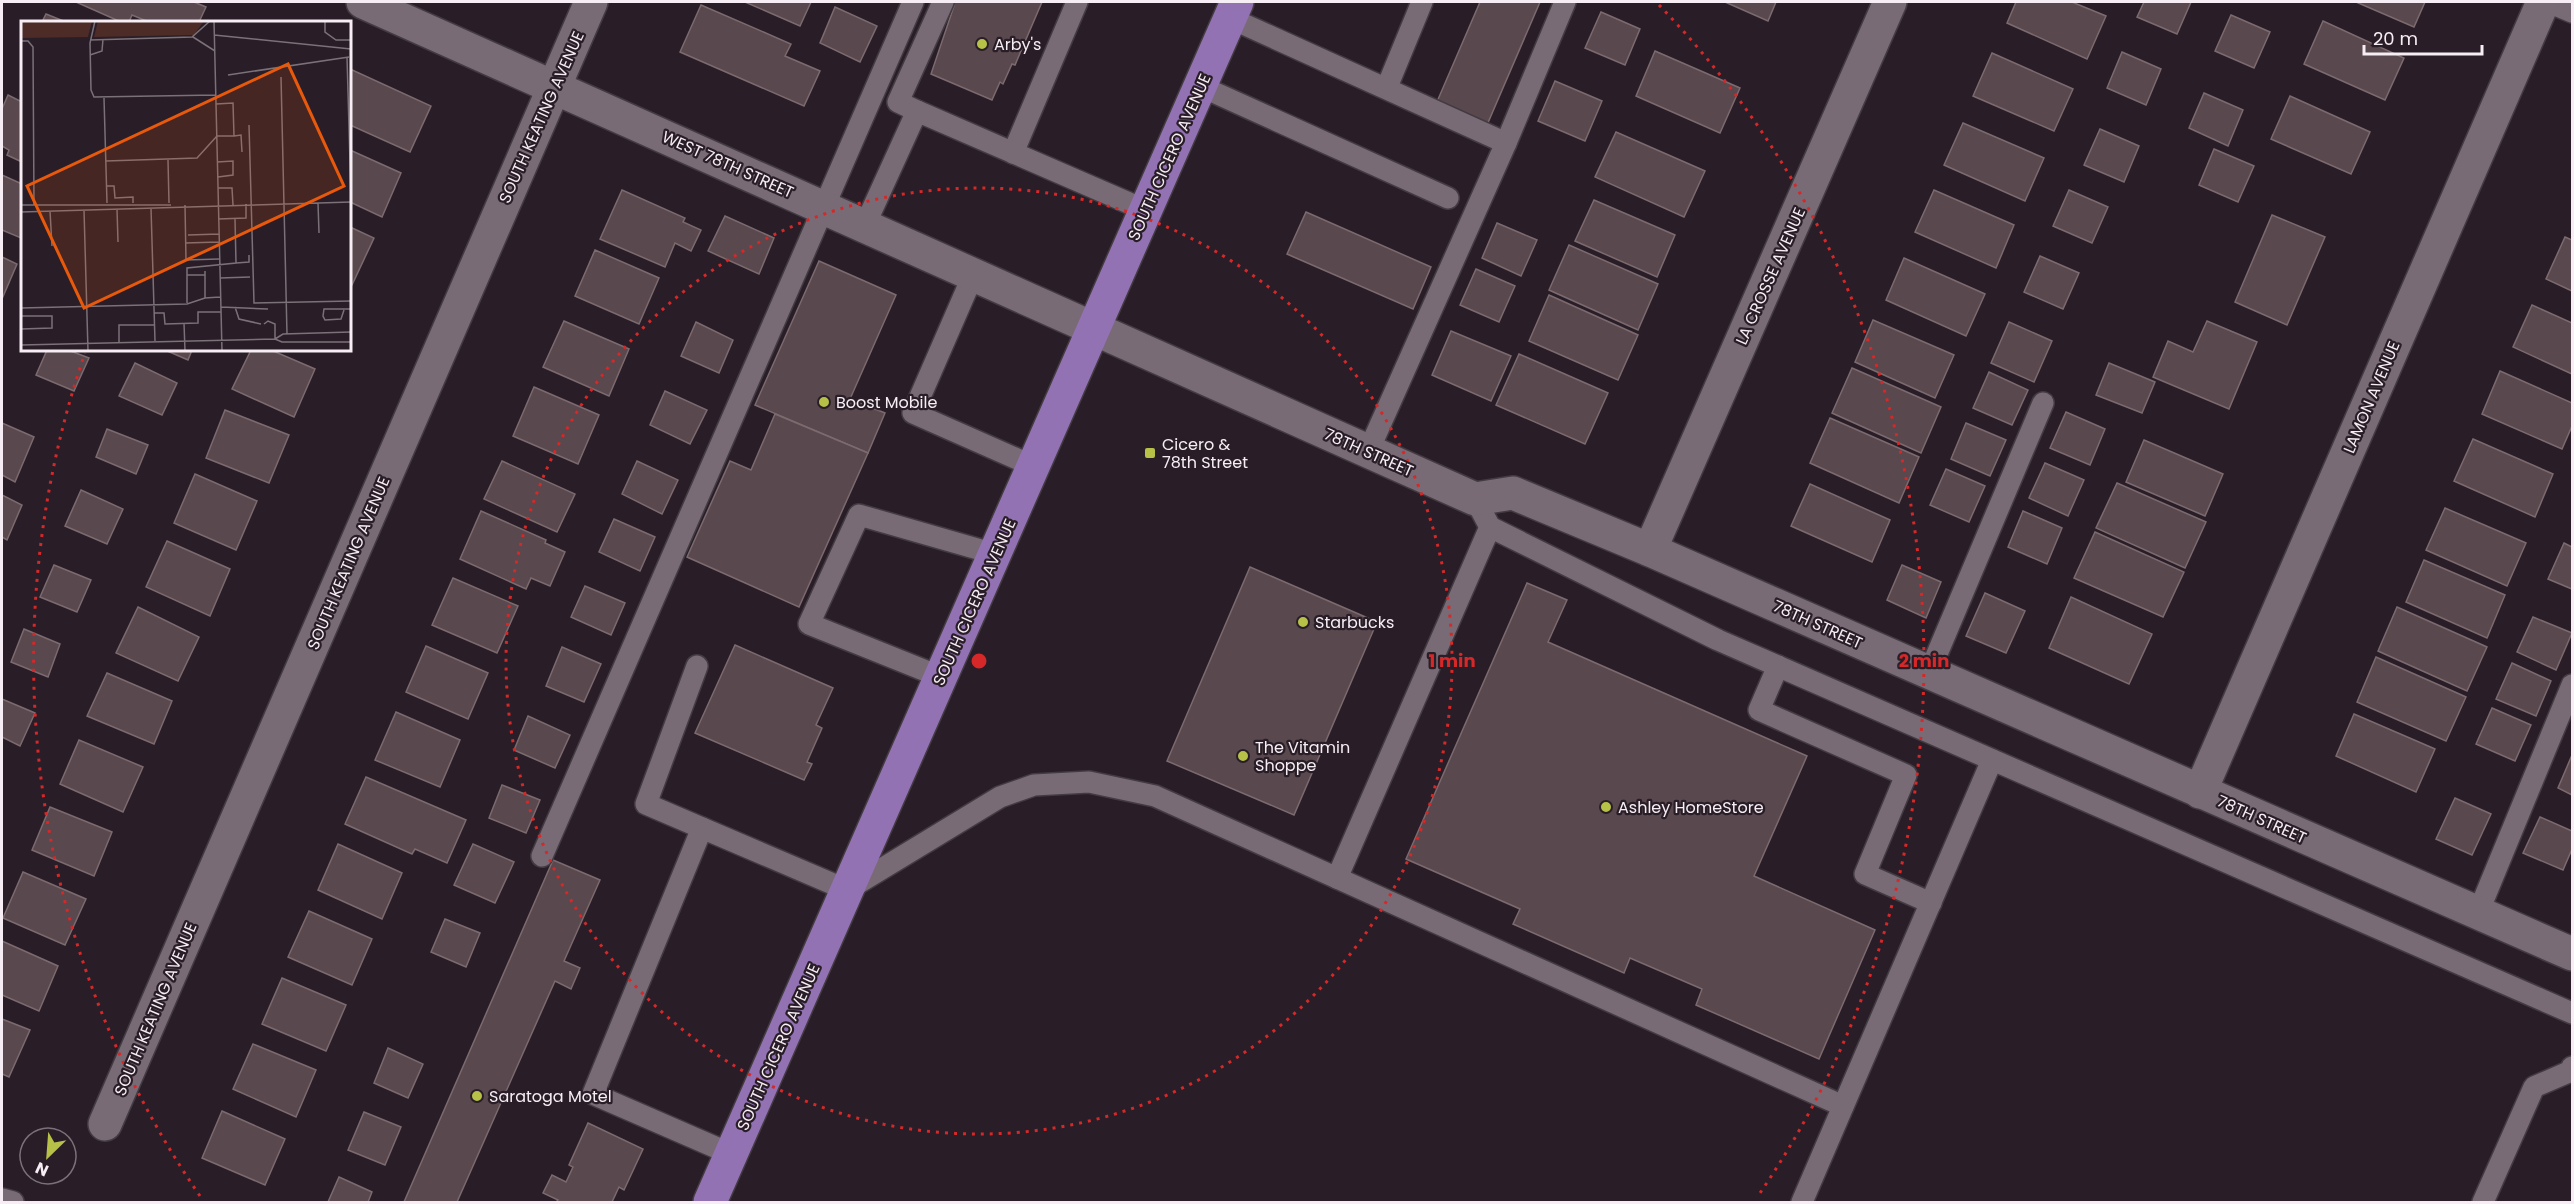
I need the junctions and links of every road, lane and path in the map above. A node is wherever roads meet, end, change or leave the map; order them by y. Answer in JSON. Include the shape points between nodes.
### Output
{"nodes":[{"id":1,"x":363,"y":2,"type":"edge"},
{"id":2,"x":591,"y":2,"type":"edge"},
{"id":3,"x":913,"y":2,"type":"edge"},
{"id":4,"x":943,"y":2,"type":"edge"},
{"id":5,"x":1077,"y":2,"type":"edge"},
{"id":6,"x":1422,"y":2,"type":"edge"},
{"id":7,"x":1565,"y":2,"type":"edge"},
{"id":8,"x":1890,"y":2,"type":"edge"},
{"id":9,"x":2543,"y":2,"type":"edge"},
{"id":10,"x":2548,"y":2,"type":"edge"},
{"id":11,"x":1233,"y":10,"type":"edge"},
{"id":12,"x":2572,"y":12,"type":"edge"},
{"id":13,"x":1200,"y":86,"type":"junction"},
{"id":14,"x":554,"y":87,"type":"junction"},
{"id":15,"x":1387,"y":87,"type":"junction"},
{"id":16,"x":917,"y":111,"type":"junction"},
{"id":17,"x":1506,"y":143,"type":"junction"},
{"id":18,"x":1013,"y":153,"type":"junction"},
{"id":19,"x":1448,"y":198,"type":"dead end"},
{"id":20,"x":825,"y":207,"type":"junction"},
{"id":21,"x":1145,"y":210,"type":"junction"},
{"id":22,"x":865,"y":225,"type":"junction"},
{"id":23,"x":974,"y":273,"type":"junction"},
{"id":24,"x":1094,"y":327,"type":"junction"},
{"id":25,"x":2043,"y":403,"type":"dead end"},
{"id":26,"x":1368,"y":452,"type":"junction"},
{"id":27,"x":1033,"y":466,"type":"junction"},
{"id":28,"x":1483,"y":513,"type":"junction"},
{"id":29,"x":1650,"y":550,"type":"junction"},
{"id":30,"x":995,"y":554,"type":"junction"},
{"id":31,"x":697,"y":666,"type":"dead end"},
{"id":32,"x":1778,"y":666,"type":"junction"},
{"id":33,"x":1929,"y":673,"type":"junction"},
{"id":34,"x":941,"y":677,"type":"junction"},
{"id":35,"x":2572,"y":685,"type":"edge"},
{"id":36,"x":1992,"y":760,"type":"junction"},
{"id":37,"x":2200,"y":792,"type":"junction"},
{"id":38,"x":702,"y":828,"type":"junction"},
{"id":39,"x":542,"y":856,"type":"dead end"},
{"id":40,"x":1337,"y":878,"type":"junction"},
{"id":41,"x":848,"y":890,"type":"junction"},
{"id":42,"x":1931,"y":903,"type":"junction"},
{"id":43,"x":2478,"y":913,"type":"junction"},
{"id":44,"x":2572,"y":954,"type":"edge"},
{"id":45,"x":2572,"y":1013,"type":"edge"},
{"id":46,"x":2572,"y":1067,"type":"edge"},
{"id":47,"x":1843,"y":1106,"type":"junction"},
{"id":48,"x":105,"y":1124,"type":"dead end"},
{"id":49,"x":731,"y":1154,"type":"junction"},
{"id":50,"x":2,"y":1199,"type":"edge"},
{"id":51,"x":13,"y":1203,"type":"edge"},
{"id":52,"x":710,"y":1203,"type":"edge"},
{"id":53,"x":1802,"y":1203,"type":"edge"},
{"id":54,"x":2483,"y":1203,"type":"edge"}],
"edges":[{"from":1,"to":14,"type":"street","name":"WEST 78TH STREET"},
{"from":2,"to":14,"type":"street","name":"SOUTH KEATING AVENUE"},
{"from":3,"to":20,"type":"lane"},
{"from":4,"to":16,"type":"lane","via":[[898,102]]},
{"from":5,"to":18,"type":"lane"},
{"from":6,"to":15,"type":"lane"},
{"from":7,"to":17,"type":"lane"},
{"from":8,"to":29,"type":"street","name":"LA CROSSE AVENUE"},
{"from":9,"to":37,"type":"street","name":"LAMON AVENUE"},
{"from":10,"to":12,"type":"lane"},
{"from":11,"to":13,"type":"main road","name":"SOUTH CICERO AVENUE"},
{"from":11,"to":15,"type":"lane"},
{"from":13,"to":19,"type":"lane"},
{"from":13,"to":21,"type":"main road","name":"SOUTH CICERO AVENUE"},
{"from":14,"to":20,"type":"street","name":"WEST 78TH STREET"},
{"from":14,"to":48,"type":"street","name":"SOUTH KEATING AVENUE"},
{"from":15,"to":17,"type":"lane"},
{"from":16,"to":18,"type":"lane"},
{"from":16,"to":22,"type":"lane"},
{"from":17,"to":26,"type":"lane"},
{"from":18,"to":21,"type":"lane"},
{"from":20,"to":22,"type":"street","name":"WEST 78TH STREET"},
{"from":20,"to":39,"type":"lane"},
{"from":21,"to":24,"type":"main road","name":"SOUTH CICERO AVENUE"},
{"from":22,"to":23,"type":"street","name":"WEST 78TH STREET"},
{"from":23,"to":24,"type":"street","name":"WEST 78TH STREET"},
{"from":23,"to":27,"type":"lane","via":[[913,413]]},
{"from":24,"to":26,"type":"street","name":"78TH STREET"},
{"from":24,"to":27,"type":"main road","name":"SOUTH CICERO AVENUE"},
{"from":25,"to":33,"type":"lane"},
{"from":26,"to":28,"type":"street","name":"78TH STREET"},
{"from":27,"to":30,"type":"main road","name":"SOUTH CICERO AVENUE"},
{"from":28,"to":29,"type":"street","name":"78TH STREET","via":[[1513,493]]},
{"from":28,"to":32,"type":"lane","via":[[1718,640]]},
{"from":28,"to":40,"type":"lane"},
{"from":29,"to":33,"type":"street","name":"78TH STREET"},
{"from":30,"to":34,"type":"main road","name":"SOUTH CICERO AVENUE"},
{"from":30,"to":34,"type":"lane","via":[[859,515],[809,624]]},
{"from":31,"to":38,"type":"lane","via":[[646,804]]},
{"from":32,"to":36,"type":"lane"},
{"from":32,"to":42,"type":"lane","via":[[1759,710],[1906,776],[1865,874]]},
{"from":33,"to":37,"type":"street","name":"78TH STREET"},
{"from":34,"to":41,"type":"main road","name":"SOUTH CICERO AVENUE"},
{"from":35,"to":43,"type":"lane"},
{"from":36,"to":42,"type":"lane"},
{"from":36,"to":45,"type":"lane"},
{"from":37,"to":43,"type":"street","name":"78TH STREET"},
{"from":38,"to":41,"type":"lane"},
{"from":38,"to":49,"type":"lane","via":[[593,1094]]},
{"from":40,"to":41,"type":"lane","via":[[1155,796],[1089,782],[1035,785],[1000,797]]},
{"from":40,"to":47,"type":"lane"},
{"from":41,"to":49,"type":"main road","name":"SOUTH CICERO AVENUE"},
{"from":42,"to":47,"type":"lane"},
{"from":43,"to":44,"type":"street","name":"78TH STREET"},
{"from":46,"to":54,"type":"lane","via":[[2571,1071],[2534,1087]]},
{"from":47,"to":53,"type":"lane"},
{"from":49,"to":52,"type":"main road","name":"SOUTH CICERO AVENUE"},
{"from":50,"to":51,"type":"lane"}]}
